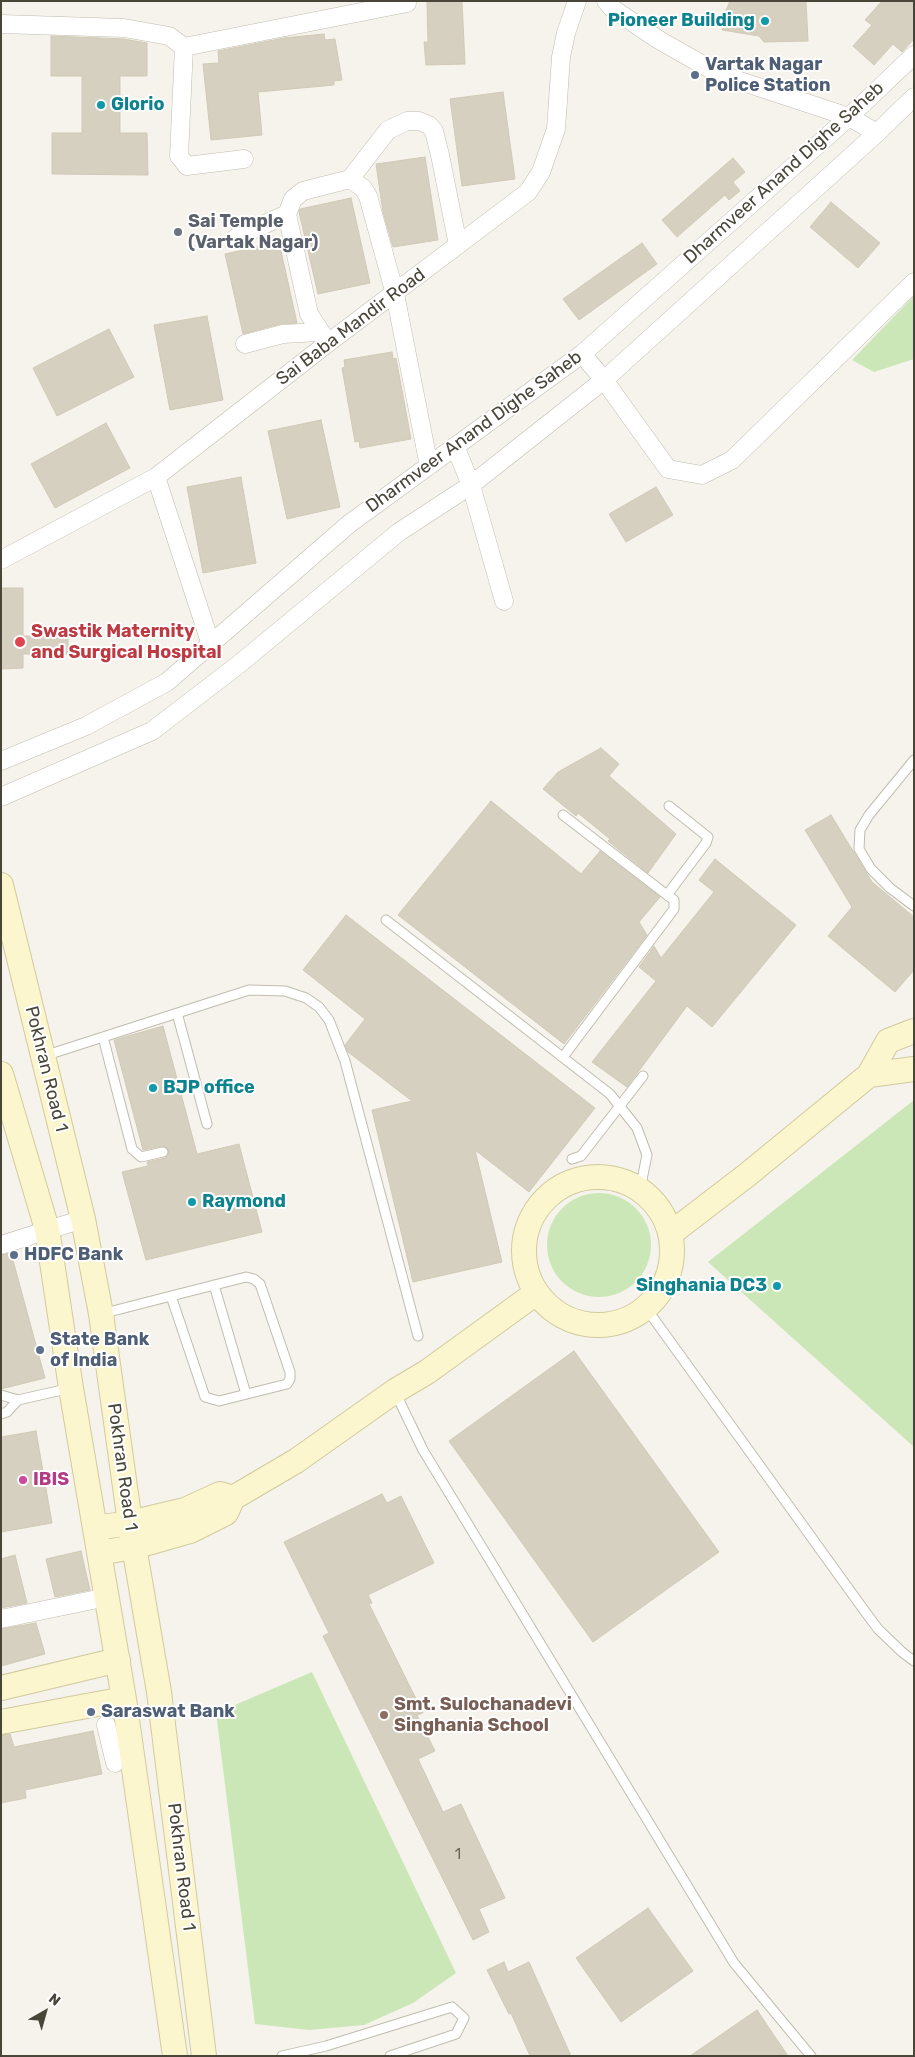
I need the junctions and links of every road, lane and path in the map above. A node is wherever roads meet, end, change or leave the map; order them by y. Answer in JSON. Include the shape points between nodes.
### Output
{"nodes":[{"id":1,"x":577,"y":1,"type":"edge"},
{"id":2,"x":606,"y":1,"type":"edge"},
{"id":3,"x":407,"y":2,"type":"dead end"},
{"id":4,"x":1,"y":24,"type":"edge"},
{"id":5,"x":184,"y":47,"type":"junction"},
{"id":6,"x":914,"y":56,"type":"edge"},
{"id":7,"x":914,"y":97,"type":"edge"},
{"id":8,"x":849,"y":117,"type":"junction"},
{"id":9,"x":877,"y":133,"type":"junction"},
{"id":10,"x":244,"y":158,"type":"dead end"},
{"id":11,"x":350,"y":179,"type":"junction"},
{"id":12,"x":287,"y":214,"type":"junction"},
{"id":13,"x":238,"y":237,"type":"dead end"},
{"id":14,"x":458,"y":245,"type":"junction"},
{"id":15,"x":914,"y":282,"type":"edge"},
{"id":16,"x":394,"y":294,"type":"junction"},
{"id":17,"x":324,"y":337,"type":"junction"},
{"id":18,"x":245,"y":344,"type":"dead end"},
{"id":19,"x":582,"y":354,"type":"junction"},
{"id":20,"x":604,"y":380,"type":"junction"},
{"id":21,"x":455,"y":446,"type":"junction"},
{"id":22,"x":429,"y":466,"type":"junction"},
{"id":23,"x":156,"y":477,"type":"junction"},
{"id":24,"x":471,"y":485,"type":"junction"},
{"id":25,"x":1,"y":560,"type":"edge"},
{"id":26,"x":504,"y":601,"type":"dead end"},
{"id":27,"x":210,"y":645,"type":"junction"},
{"id":28,"x":914,"y":760,"type":"edge"},
{"id":29,"x":1,"y":761,"type":"edge"},
{"id":30,"x":1,"y":797,"type":"edge"},
{"id":31,"x":669,"y":806,"type":"dead end"},
{"id":32,"x":563,"y":815,"type":"dead end"},
{"id":33,"x":1,"y":885,"type":"edge"},
{"id":34,"x":667,"y":895,"type":"junction"},
{"id":35,"x":914,"y":906,"type":"edge"},
{"id":36,"x":386,"y":920,"type":"dead end"},
{"id":37,"x":177,"y":1013,"type":"junction"},
{"id":38,"x":914,"y":1031,"type":"edge"},
{"id":39,"x":103,"y":1037,"type":"junction"},
{"id":40,"x":43,"y":1057,"type":"junction"},
{"id":41,"x":562,"y":1057,"type":"junction"},
{"id":42,"x":914,"y":1069,"type":"edge"},
{"id":43,"x":870,"y":1075,"type":"junction"},
{"id":44,"x":643,"y":1076,"type":"dead end"},
{"id":45,"x":3,"y":1086,"type":"edge"},
{"id":46,"x":620,"y":1107,"type":"junction"},
{"id":47,"x":207,"y":1124,"type":"dead end"},
{"id":48,"x":163,"y":1152,"type":"dead end"},
{"id":49,"x":572,"y":1159,"type":"dead end"},
{"id":50,"x":640,"y":1189,"type":"junction"},
{"id":51,"x":83,"y":1218,"type":"junction"},
{"id":52,"x":46,"y":1229,"type":"junction"},
{"id":53,"x":670,"y":1234,"type":"junction"},
{"id":54,"x":1,"y":1245,"type":"edge"},
{"id":55,"x":214,"y":1285,"type":"junction"},
{"id":56,"x":536,"y":1293,"type":"junction"},
{"id":57,"x":171,"y":1296,"type":"junction"},
{"id":58,"x":646,"y":1308,"type":"junction"},
{"id":59,"x":101,"y":1314,"type":"junction"},
{"id":60,"x":418,"y":1336,"type":"dead end"},
{"id":61,"x":71,"y":1388,"type":"junction"},
{"id":62,"x":395,"y":1392,"type":"junction"},
{"id":63,"x":246,"y":1394,"type":"junction"},
{"id":64,"x":1,"y":1395,"type":"edge"},
{"id":65,"x":18,"y":1400,"type":"junction"},
{"id":66,"x":1,"y":1414,"type":"edge"},
{"id":67,"x":232,"y":1498,"type":"junction"},
{"id":68,"x":130,"y":1523,"type":"junction"},
{"id":69,"x":95,"y":1528,"type":"junction"},
{"id":70,"x":134,"y":1547,"type":"junction"},
{"id":71,"x":99,"y":1553,"type":"junction"},
{"id":72,"x":107,"y":1597,"type":"junction"},
{"id":73,"x":1,"y":1619,"type":"edge"},
{"id":74,"x":118,"y":1660,"type":"junction"},
{"id":75,"x":914,"y":1661,"type":"edge"},
{"id":76,"x":1,"y":1688,"type":"edge"},
{"id":77,"x":124,"y":1699,"type":"junction"},
{"id":78,"x":1,"y":1722,"type":"edge"},
{"id":79,"x":106,"y":1725,"type":"dead end"},
{"id":80,"x":118,"y":1762,"type":"junction"},
{"id":81,"x":180,"y":1862,"type":"junction"},
{"id":82,"x":148,"y":1865,"type":"junction"},
{"id":83,"x":175,"y":2056,"type":"edge"},
{"id":84,"x":204,"y":2056,"type":"edge"},
{"id":85,"x":282,"y":2056,"type":"edge"},
{"id":86,"x":390,"y":2056,"type":"edge"},
{"id":87,"x":811,"y":2056,"type":"edge"}],
"edges":[{"from":1,"to":14,"type":"street","name":"Sai Baba Mandir Road","via":[[561,57],[556,129],[541,172],[528,192]]},
{"from":2,"to":8,"type":"street","via":[[658,40],[719,74]]},
{"from":3,"to":5,"type":"street"},
{"from":4,"to":5,"type":"street","via":[[124,28],[169,36]]},
{"from":5,"to":10,"type":"street","via":[[178,156],[187,166]]},
{"from":6,"to":8,"type":"street","name":"Dharmveer Anand Dighe Saheb"},
{"from":7,"to":9,"type":"street","name":"Dharmveer Anand Dighe Saheb"},
{"from":8,"to":9,"type":"street"},
{"from":8,"to":19,"type":"street","name":"Dharmveer Anand Dighe Saheb"},
{"from":9,"to":20,"type":"street","name":"Dharmveer Anand Dighe Saheb"},
{"from":11,"to":12,"type":"street","via":[[303,191],[293,200]]},
{"from":11,"to":14,"type":"street","via":[[388,130],[407,121],[429,125],[440,155]]},
{"from":11,"to":16,"type":"street","via":[[368,196]]},
{"from":12,"to":13,"type":"street"},
{"from":12,"to":17,"type":"street","via":[[309,314]]},
{"from":14,"to":16,"type":"street","name":"Sai Baba Mandir Road"},
{"from":15,"to":20,"type":"street","via":[[732,460],[702,475],[668,469]]},
{"from":16,"to":17,"type":"street","name":"Sai Baba Mandir Road"},
{"from":16,"to":22,"type":"street"},
{"from":17,"to":18,"type":"street","via":[[283,334]]},
{"from":17,"to":23,"type":"street","name":"Sai Baba Mandir Road"},
{"from":19,"to":20,"type":"street"},
{"from":19,"to":21,"type":"street","name":"Dharmveer Anand Dighe Saheb"},
{"from":20,"to":24,"type":"street","name":"Dharmveer Anand Dighe Saheb"},
{"from":21,"to":22,"type":"street","name":"Dharmveer Anand Dighe Saheb"},
{"from":21,"to":24,"type":"street"},
{"from":22,"to":27,"type":"street","name":"Dharmveer Anand Dighe Saheb","via":[[349,524]]},
{"from":23,"to":25,"type":"street","name":"Sai Baba Mandir Road"},
{"from":23,"to":27,"type":"street"},
{"from":24,"to":26,"type":"street"},
{"from":24,"to":30,"type":"street","name":"Dharmveer Anand Dighe Saheb","via":[[399,532],[152,732]]},
{"from":27,"to":29,"type":"street","name":"Dharmveer Anand Dighe Saheb","via":[[167,682],[86,726]]},
{"from":28,"to":35,"type":"lane","via":[[860,830],[859,849],[871,869]]},
{"from":31,"to":34,"type":"lane","via":[[708,836]]},
{"from":32,"to":34,"type":"lane"},
{"from":33,"to":40,"type":"main road","name":"Pokhran Road 1"},
{"from":34,"to":41,"type":"lane","via":[[674,900],[674,909]]},
{"from":36,"to":41,"type":"lane"},
{"from":37,"to":39,"type":"lane"},
{"from":37,"to":47,"type":"lane"},
{"from":37,"to":60,"type":"lane","via":[[249,990],[285,991],[306,998],[329,1020],[345,1061]]},
{"from":38,"to":43,"type":"main road","via":[[888,1041]]},
{"from":39,"to":40,"type":"lane"},
{"from":39,"to":48,"type":"lane","via":[[132,1149],[140,1157]]},
{"from":40,"to":51,"type":"main road","name":"Pokhran Road 1"},
{"from":41,"to":46,"type":"lane","via":[[610,1094]]},
{"from":42,"to":43,"type":"main road"},
{"from":43,"to":53,"type":"main road"},
{"from":44,"to":46,"type":"lane"},
{"from":45,"to":52,"type":"main road","name":"Pokhran Road 1"},
{"from":46,"to":49,"type":"lane","via":[[581,1156]]},
{"from":46,"to":50,"type":"lane","via":[[637,1128],[647,1155]]},
{"from":50,"to":53,"type":"main road","via":[[667,1220]]},
{"from":50,"to":56,"type":"main road","via":[[614,1178],[587,1177],[561,1186],[545,1198],[532,1214],[524,1240],[525,1268]]},
{"from":51,"to":52,"type":"street"},
{"from":51,"to":59,"type":"main road","name":"Pokhran Road 1"},
{"from":52,"to":54,"type":"street"},
{"from":52,"to":61,"type":"main road","name":"Pokhran Road 1"},
{"from":53,"to":58,"type":"main road","via":[[672,1261],[669,1275]]},
{"from":55,"to":57,"type":"lane"},
{"from":55,"to":63,"type":"lane"},
{"from":55,"to":63,"type":"lane","via":[[246,1277],[260,1284],[290,1372],[287,1384]]},
{"from":56,"to":58,"type":"main road","via":[[556,1312],[588,1324],[622,1322]]},
{"from":56,"to":62,"type":"main road"},
{"from":57,"to":59,"type":"lane"},
{"from":57,"to":63,"type":"lane","via":[[205,1397],[219,1401]]},
{"from":58,"to":75,"type":"lane","via":[[878,1629]]},
{"from":59,"to":68,"type":"main road","name":"Pokhran Road 1"},
{"from":61,"to":65,"type":"lane"},
{"from":61,"to":69,"type":"main road","name":"Pokhran Road 1"},
{"from":62,"to":67,"type":"main road","via":[[296,1461]]},
{"from":62,"to":87,"type":"lane","via":[[423,1450],[734,1963]]},
{"from":64,"to":65,"type":"lane"},
{"from":65,"to":66,"type":"lane"},
{"from":67,"to":68,"type":"main road","via":[[220,1494],[185,1510]]},
{"from":67,"to":70,"type":"main road","via":[[226,1513],[197,1527]]},
{"from":68,"to":69,"type":"main road"},
{"from":68,"to":70,"type":"main road","name":"Pokhran Road 1"},
{"from":69,"to":71,"type":"main road","name":"Pokhran Road 1"},
{"from":70,"to":71,"type":"main road"},
{"from":70,"to":81,"type":"main road","name":"Pokhran Road 1","via":[[160,1692]]},
{"from":71,"to":72,"type":"main road","name":"Pokhran Road 1"},
{"from":72,"to":73,"type":"street"},
{"from":72,"to":74,"type":"main road","name":"Pokhran Road 1"},
{"from":74,"to":76,"type":"main road"},
{"from":74,"to":77,"type":"main road","name":"Pokhran Road 1"},
{"from":77,"to":78,"type":"main road"},
{"from":77,"to":80,"type":"main road","name":"Pokhran Road 1"},
{"from":79,"to":80,"type":"street"},
{"from":80,"to":82,"type":"main road","name":"Pokhran Road 1"},
{"from":81,"to":82,"type":"main road"},
{"from":81,"to":84,"type":"main road","name":"Pokhran Road 1"},
{"from":82,"to":83,"type":"main road","name":"Pokhran Road 1"},
{"from":85,"to":86,"type":"lane","via":[[326,2046],[452,2006],[464,2018],[456,2034]]}]}
